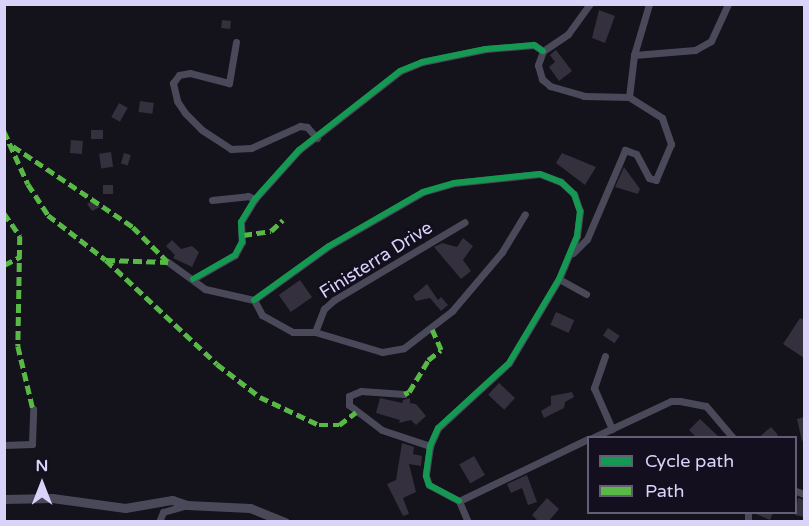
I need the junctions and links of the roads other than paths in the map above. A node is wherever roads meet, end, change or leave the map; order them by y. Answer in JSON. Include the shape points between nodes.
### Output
{"nodes":[{"id":1,"x":590,"y":4,"type":"edge"},
{"id":2,"x":649,"y":4,"type":"edge"},
{"id":3,"x":728,"y":4,"type":"edge"},
{"id":4,"x":236,"y":42,"type":"dead end"},
{"id":5,"x":543,"y":51,"type":"junction"},
{"id":6,"x":634,"y":55,"type":"junction"},
{"id":7,"x":629,"y":97,"type":"junction"},
{"id":8,"x":317,"y":138,"type":"junction"},
{"id":9,"x":255,"y":199,"type":"junction"},
{"id":10,"x":212,"y":200,"type":"dead end"},
{"id":11,"x":525,"y":214,"type":"dead end"},
{"id":12,"x":465,"y":222,"type":"dead end"},
{"id":13,"x":571,"y":255,"type":"junction"},
{"id":14,"x":168,"y":262,"type":"dead end"},
{"id":15,"x":193,"y":279,"type":"junction"},
{"id":16,"x":559,"y":279,"type":"junction"},
{"id":17,"x":586,"y":294,"type":"dead end"},
{"id":18,"x":254,"y":300,"type":"junction"},
{"id":19,"x":315,"y":332,"type":"junction"},
{"id":20,"x":605,"y":356,"type":"dead end"},
{"id":21,"x":404,"y":394,"type":"dead end"},
{"id":22,"x":33,"y":410,"type":"dead end"},
{"id":23,"x":612,"y":429,"type":"junction"},
{"id":24,"x":595,"y":436,"type":"edge"},
{"id":25,"x":732,"y":436,"type":"edge"},
{"id":26,"x":587,"y":439,"type":"edge"},
{"id":27,"x":4,"y":445,"type":"edge"},
{"id":28,"x":430,"y":446,"type":"junction"},
{"id":29,"x":7,"y":497,"type":"edge"},
{"id":30,"x":459,"y":501,"type":"junction"},
{"id":31,"x":187,"y":505,"type":"junction"},
{"id":32,"x":159,"y":522,"type":"edge"},
{"id":33,"x":285,"y":522,"type":"edge"},
{"id":34,"x":468,"y":522,"type":"edge"}],
"edges":[{"from":1,"to":5,"type":"street","via":[[568,34]]},
{"from":2,"to":6,"type":"street"},
{"from":3,"to":6,"type":"street","via":[[711,41],[695,50]]},
{"from":4,"to":8,"type":"street","via":[[229,83],[190,73],[179,75],[173,83],[185,113],[231,149],[251,148],[300,126]]},
{"from":5,"to":7,"type":"street","via":[[538,65],[542,79],[550,86],[584,96]]},
{"from":5,"to":8,"type":"street","via":[[534,45],[486,49],[408,67]]},
{"from":6,"to":7,"type":"street"},
{"from":7,"to":13,"type":"street","via":[[664,120],[671,144],[668,159],[659,177],[653,179],[636,154],[625,150],[587,239]]},
{"from":8,"to":9,"type":"street","via":[[299,150]]},
{"from":9,"to":10,"type":"street","via":[[248,196]]},
{"from":9,"to":15,"type":"street","via":[[241,222],[242,242],[235,255]]},
{"from":11,"to":19,"type":"street","via":[[502,252],[452,311],[404,348],[382,352]]},
{"from":12,"to":19,"type":"street","name":"Finisterra Drive","via":[[334,300],[324,309]]},
{"from":13,"to":16,"type":"street"},
{"from":13,"to":18,"type":"street","via":[[580,211],[574,194],[561,182],[540,174],[454,183],[396,205]]},
{"from":14,"to":15,"type":"street"},
{"from":15,"to":18,"type":"street","via":[[214,292]]},
{"from":16,"to":17,"type":"street"},
{"from":16,"to":28,"type":"street","via":[[509,363],[438,428]]},
{"from":18,"to":19,"type":"street","via":[[262,315],[293,332]]},
{"from":20,"to":23,"type":"street","via":[[594,388]]},
{"from":21,"to":28,"type":"street","via":[[361,391],[349,396],[349,405],[382,430]]},
{"from":22,"to":27,"type":"street","via":[[32,444]]},
{"from":23,"to":24,"type":"street"},
{"from":23,"to":25,"type":"street","via":[[671,401],[690,401],[716,414]]},
{"from":26,"to":30,"type":"street"},
{"from":28,"to":30,"type":"street","via":[[426,476],[429,485]]},
{"from":29,"to":31,"type":"street","via":[[126,508],[160,500]]},
{"from":30,"to":34,"type":"street"},
{"from":31,"to":32,"type":"street","via":[[163,512]]},
{"from":31,"to":33,"type":"street","via":[[250,508]]}]}
